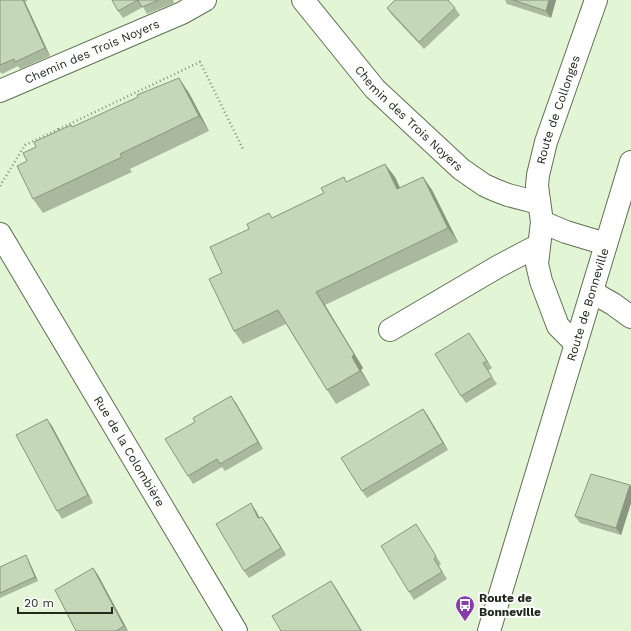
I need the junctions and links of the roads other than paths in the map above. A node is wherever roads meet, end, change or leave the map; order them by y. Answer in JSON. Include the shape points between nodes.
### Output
{"nodes":[{"id":1,"x":205,"y":0,"type":"edge"},
{"id":2,"x":303,"y":0,"type":"edge"},
{"id":3,"x":596,"y":0,"type":"edge"},
{"id":4,"x":0,"y":91,"type":"edge"},
{"id":5,"x":631,"y":162,"type":"edge"},
{"id":6,"x":540,"y":212,"type":"junction"},
{"id":7,"x":0,"y":234,"type":"edge"},
{"id":8,"x":606,"y":244,"type":"junction"},
{"id":9,"x":539,"y":245,"type":"junction"},
{"id":10,"x":592,"y":292,"type":"junction"},
{"id":11,"x":631,"y":317,"type":"edge"},
{"id":12,"x":390,"y":330,"type":"dead end"},
{"id":13,"x":576,"y":344,"type":"junction"},
{"id":14,"x":236,"y":631,"type":"edge"},
{"id":15,"x":489,"y":631,"type":"edge"}],
"edges":[{"from":1,"to":4,"type":"street","name":"Chemin des Trois Noyers","via":[[182,14]]},
{"from":2,"to":6,"type":"street","name":"Chemin des Trois Noyers","via":[[374,89],[461,169],[484,185]]},
{"from":3,"to":6,"type":"street","name":"Route de Collonges","via":[[546,142],[537,186]]},
{"from":5,"to":8,"type":"street","name":"Route de Bonneville"},
{"from":6,"to":8,"type":"street","via":[[566,232]]},
{"from":6,"to":9,"type":"street","name":"Route de Collonges"},
{"from":7,"to":14,"type":"street","name":"Rue de la Colombière"},
{"from":8,"to":10,"type":"street","name":"Route de Bonneville"},
{"from":9,"to":12,"type":"street"},
{"from":9,"to":13,"type":"street","name":"Route de Collonges","via":[[538,264],[541,281],[558,326]]},
{"from":10,"to":11,"type":"street"},
{"from":10,"to":13,"type":"street","name":"Route de Bonneville"},
{"from":13,"to":15,"type":"street","name":"Route de Bonneville"}]}
